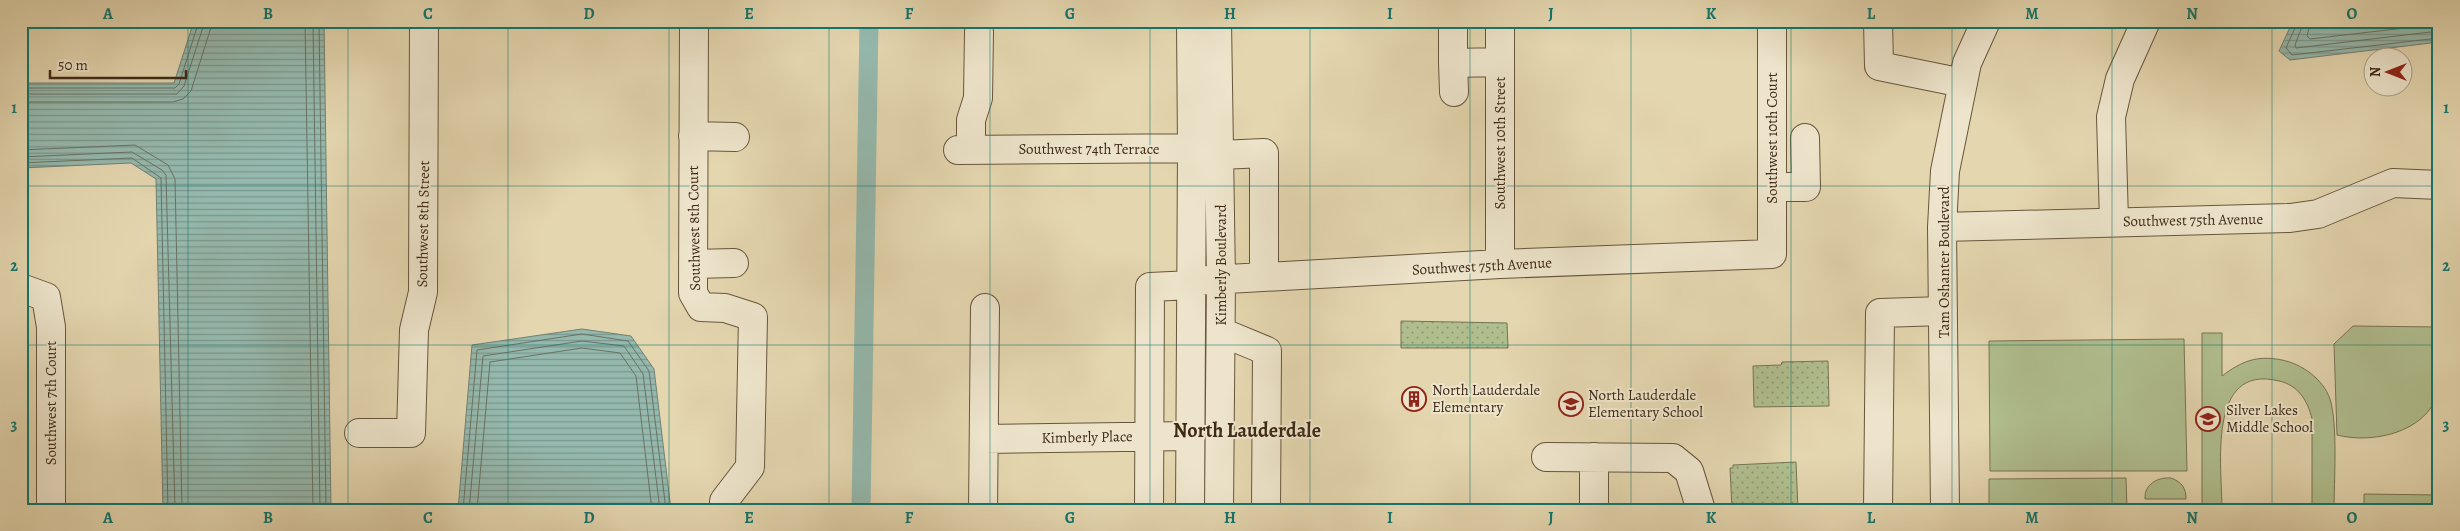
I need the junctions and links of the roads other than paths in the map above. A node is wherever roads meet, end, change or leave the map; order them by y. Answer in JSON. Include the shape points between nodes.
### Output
{"nodes":[{"id":1,"x":424,"y":21,"type":"edge"},
{"id":2,"x":694,"y":21,"type":"edge"},
{"id":3,"x":1191,"y":21,"type":"edge"},
{"id":4,"x":1217,"y":21,"type":"edge"},
{"id":5,"x":1452,"y":21,"type":"edge"},
{"id":6,"x":1500,"y":21,"type":"edge"},
{"id":7,"x":1772,"y":21,"type":"edge"},
{"id":8,"x":1878,"y":21,"type":"edge"},
{"id":9,"x":1986,"y":21,"type":"edge"},
{"id":10,"x":2146,"y":21,"type":"edge"},
{"id":11,"x":979,"y":32,"type":"dead end"},
{"id":12,"x":1500,"y":62,"type":"junction"},
{"id":13,"x":1453,"y":63,"type":"junction"},
{"id":14,"x":1962,"y":83,"type":"junction"},
{"id":15,"x":1454,"y":92,"type":"dead end"},
{"id":16,"x":693,"y":136,"type":"junction"},
{"id":17,"x":734,"y":137,"type":"dead end"},
{"id":18,"x":1805,"y":138,"type":"dead end"},
{"id":19,"x":1192,"y":149,"type":"junction"},
{"id":20,"x":1220,"y":151,"type":"junction"},
{"id":21,"x":2439,"y":184,"type":"edge"},
{"id":22,"x":1772,"y":187,"type":"junction"},
{"id":23,"x":2114,"y":221,"type":"junction"},
{"id":24,"x":1942,"y":227,"type":"junction"},
{"id":25,"x":1772,"y":254,"type":"joint"},
{"id":26,"x":734,"y":263,"type":"dead end"},
{"id":27,"x":693,"y":264,"type":"junction"},
{"id":28,"x":1500,"y":264,"type":"junction"},
{"id":29,"x":1264,"y":277,"type":"junction"},
{"id":30,"x":1221,"y":279,"type":"junction"},
{"id":31,"x":1192,"y":283,"type":"junction"},
{"id":32,"x":34,"y":292,"type":"edge"},
{"id":33,"x":985,"y":308,"type":"dead end"},
{"id":34,"x":1943,"y":311,"type":"junction"},
{"id":35,"x":1221,"y":332,"type":"junction"},
{"id":36,"x":359,"y":433,"type":"dead end"},
{"id":37,"x":1191,"y":436,"type":"junction"},
{"id":38,"x":1149,"y":437,"type":"junction"},
{"id":39,"x":984,"y":439,"type":"junction"},
{"id":40,"x":1546,"y":457,"type":"dead end"},
{"id":41,"x":1594,"y":457,"type":"junction"},
{"id":42,"x":724,"y":501,"type":"dead end"},
{"id":43,"x":51,"y":510,"type":"edge"},
{"id":44,"x":983,"y":510,"type":"edge"},
{"id":45,"x":1149,"y":510,"type":"edge"},
{"id":46,"x":1190,"y":510,"type":"edge"},
{"id":47,"x":1219,"y":510,"type":"edge"},
{"id":48,"x":1266,"y":510,"type":"edge"},
{"id":49,"x":1594,"y":510,"type":"edge"},
{"id":50,"x":1702,"y":510,"type":"edge"},
{"id":51,"x":1878,"y":510,"type":"edge"},
{"id":52,"x":1945,"y":510,"type":"edge"}],
"edges":[{"from":1,"to":36,"type":"street","name":"Southwest 8th Street","via":[[423,292],[414,330],[411,433]]},
{"from":2,"to":16,"type":"street","name":"Southwest 8th Court"},
{"from":3,"to":19,"type":"street","name":"Kimberly Boulevard"},
{"from":4,"to":20,"type":"street","name":"Kimberly Boulevard"},
{"from":5,"to":13,"type":"street"},
{"from":6,"to":12,"type":"street","name":"Southwest 10th Street"},
{"from":7,"to":22,"type":"street","name":"Southwest 10th Court"},
{"from":8,"to":14,"type":"street","via":[[1879,66]]},
{"from":9,"to":14,"type":"street","name":"Tam Oshanter Boulevard","via":[[1967,63]]},
{"from":10,"to":23,"type":"street","via":[[2120,79],[2111,117]]},
{"from":11,"to":19,"type":"street","name":"Southwest 74th Terrace","via":[[978,98],[965,150]]},
{"from":12,"to":13,"type":"street"},
{"from":12,"to":28,"type":"street","name":"Southwest 10th Street"},
{"from":13,"to":15,"type":"street"},
{"from":14,"to":24,"type":"street","name":"Tam Oshanter Boulevard","via":[[1945,171]]},
{"from":16,"to":17,"type":"street"},
{"from":16,"to":27,"type":"street","name":"Southwest 8th Court"},
{"from":18,"to":22,"type":"street","via":[[1806,187]]},
{"from":19,"to":20,"type":"street","name":"Southwest 74th Terrace"},
{"from":19,"to":31,"type":"street","name":"Kimberly Boulevard"},
{"from":20,"to":29,"type":"street","name":"Southwest 74th Terrace","via":[[1264,153]]},
{"from":20,"to":30,"type":"street","name":"Kimberly Boulevard"},
{"from":21,"to":23,"type":"street","name":"Southwest 75th Avenue","via":[[2393,183],[2318,214],[2290,218]]},
{"from":22,"to":25,"type":"street","name":"Southwest 10th Court"},
{"from":23,"to":24,"type":"street","name":"Southwest 75th Avenue"},
{"from":24,"to":34,"type":"street","name":"Tam Oshanter Boulevard"},
{"from":25,"to":28,"type":"street","name":"Southwest 75th Avenue"},
{"from":26,"to":27,"type":"street"},
{"from":27,"to":42,"type":"street","name":"Southwest 8th Court","via":[[692,293],[701,307],[725,308],[753,317],[750,467]]},
{"from":28,"to":29,"type":"street","name":"Southwest 75th Avenue"},
{"from":29,"to":30,"type":"street","name":"Southwest 75th Avenue"},
{"from":30,"to":31,"type":"street","name":"Southwest 75th Avenue"},
{"from":30,"to":35,"type":"street","name":"Kimberly Boulevard"},
{"from":31,"to":37,"type":"street","name":"Kimberly Boulevard"},
{"from":31,"to":38,"type":"street","name":"Southwest 75th Avenue","via":[[1150,287]]},
{"from":32,"to":43,"type":"street","name":"Southwest 7th Court","via":[[51,327]]},
{"from":33,"to":39,"type":"street"},
{"from":34,"to":51,"type":"street","via":[[1880,313]]},
{"from":34,"to":52,"type":"street","name":"Tam Oshanter Boulevard"},
{"from":35,"to":47,"type":"street","name":"Kimberly Boulevard"},
{"from":35,"to":48,"type":"street","via":[[1267,352]]},
{"from":37,"to":38,"type":"street","name":"Kimberly Place"},
{"from":37,"to":46,"type":"street","name":"Kimberly Boulevard"},
{"from":38,"to":39,"type":"street","name":"Kimberly Place"},
{"from":38,"to":45,"type":"street"},
{"from":39,"to":44,"type":"street"},
{"from":40,"to":41,"type":"street"},
{"from":41,"to":49,"type":"street"},
{"from":41,"to":50,"type":"street","via":[[1673,458],[1689,471]]}]}
